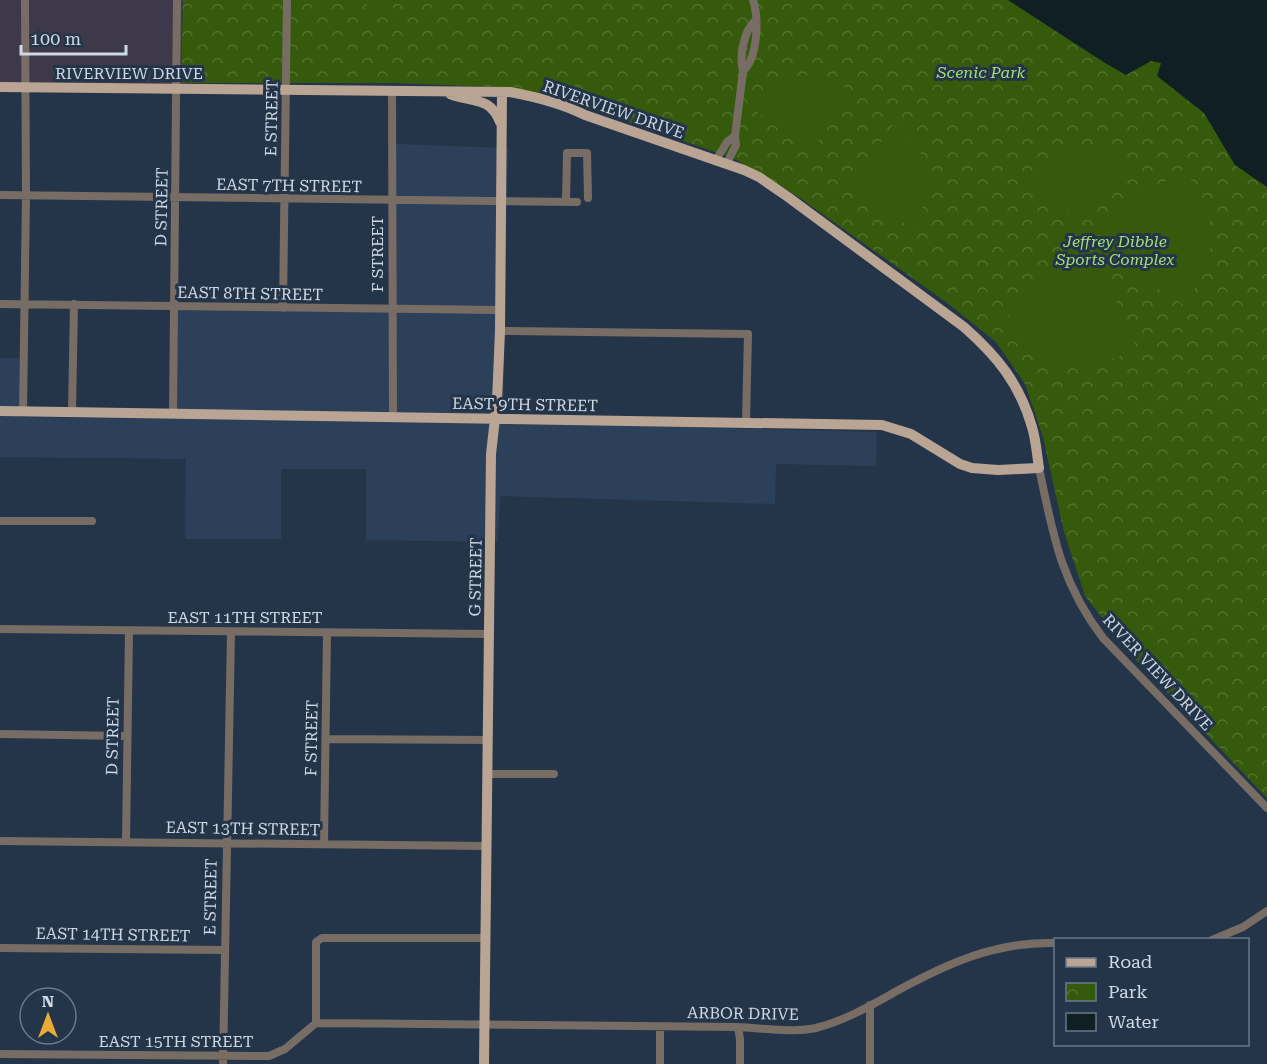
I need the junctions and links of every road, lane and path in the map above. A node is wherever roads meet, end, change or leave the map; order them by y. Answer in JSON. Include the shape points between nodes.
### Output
{"nodes":[{"id":1,"x":25,"y":0,"type":"edge"},
{"id":2,"x":177,"y":0,"type":"edge"},
{"id":3,"x":287,"y":0,"type":"edge"},
{"id":4,"x":753,"y":0,"type":"edge"},
{"id":5,"x":0,"y":87,"type":"edge"},
{"id":6,"x":25,"y":87,"type":"junction"},
{"id":7,"x":177,"y":88,"type":"junction"},
{"id":8,"x":287,"y":90,"type":"junction"},
{"id":9,"x":392,"y":91,"type":"junction"},
{"id":10,"x":444,"y":91,"type":"junction"},
{"id":11,"x":501,"y":92,"type":"junction"},
{"id":12,"x":501,"y":124,"type":"junction"},
{"id":13,"x":721,"y":161,"type":"junction"},
{"id":14,"x":0,"y":195,"type":"edge"},
{"id":15,"x":26,"y":196,"type":"junction"},
{"id":16,"x":176,"y":198,"type":"junction"},
{"id":17,"x":588,"y":198,"type":"dead end"},
{"id":18,"x":284,"y":200,"type":"junction"},
{"id":19,"x":392,"y":201,"type":"junction"},
{"id":20,"x":501,"y":201,"type":"junction"},
{"id":21,"x":566,"y":202,"type":"junction"},
{"id":22,"x":577,"y":202,"type":"dead end"},
{"id":23,"x":0,"y":304,"type":"edge"},
{"id":24,"x":25,"y":304,"type":"junction"},
{"id":25,"x":74,"y":304,"type":"junction"},
{"id":26,"x":174,"y":307,"type":"junction"},
{"id":27,"x":284,"y":308,"type":"junction"},
{"id":28,"x":393,"y":309,"type":"junction"},
{"id":29,"x":500,"y":310,"type":"junction"},
{"id":30,"x":500,"y":331,"type":"junction"},
{"id":31,"x":0,"y":411,"type":"edge"},
{"id":32,"x":23,"y":412,"type":"junction"},
{"id":33,"x":72,"y":412,"type":"junction"},
{"id":34,"x":173,"y":414,"type":"junction"},
{"id":35,"x":393,"y":418,"type":"junction"},
{"id":36,"x":494,"y":419,"type":"junction"},
{"id":37,"x":747,"y":422,"type":"junction"},
{"id":38,"x":1039,"y":468,"type":"junction"},
{"id":39,"x":0,"y":521,"type":"edge"},
{"id":40,"x":92,"y":521,"type":"dead end"},
{"id":41,"x":0,"y":629,"type":"edge"},
{"id":42,"x":129,"y":631,"type":"junction"},
{"id":43,"x":231,"y":632,"type":"junction"},
{"id":44,"x":327,"y":633,"type":"junction"},
{"id":45,"x":489,"y":634,"type":"junction"},
{"id":46,"x":0,"y":734,"type":"edge"},
{"id":47,"x":127,"y":736,"type":"junction"},
{"id":48,"x":326,"y":739,"type":"junction"},
{"id":49,"x":488,"y":740,"type":"junction"},
{"id":50,"x":487,"y":774,"type":"junction"},
{"id":51,"x":554,"y":774,"type":"dead end"},
{"id":52,"x":1267,"y":807,"type":"edge"},
{"id":53,"x":0,"y":841,"type":"edge"},
{"id":54,"x":126,"y":842,"type":"junction"},
{"id":55,"x":226,"y":843,"type":"junction"},
{"id":56,"x":324,"y":844,"type":"junction"},
{"id":57,"x":486,"y":846,"type":"junction"},
{"id":58,"x":1267,"y":911,"type":"edge"},
{"id":59,"x":485,"y":938,"type":"junction"},
{"id":60,"x":1215,"y":938,"type":"edge"},
{"id":61,"x":1054,"y":943,"type":"edge"},
{"id":62,"x":0,"y":948,"type":"edge"},
{"id":63,"x":225,"y":950,"type":"junction"},
{"id":64,"x":870,"y":1005,"type":"junction"},
{"id":65,"x":316,"y":1023,"type":"junction"},
{"id":66,"x":484,"y":1026,"type":"junction"},
{"id":67,"x":660,"y":1027,"type":"junction"},
{"id":68,"x":738,"y":1027,"type":"junction"},
{"id":69,"x":0,"y":1054,"type":"edge"},
{"id":70,"x":224,"y":1060,"type":"edge"},
{"id":71,"x":484,"y":1064,"type":"edge"},
{"id":72,"x":660,"y":1064,"type":"edge"},
{"id":73,"x":740,"y":1064,"type":"edge"},
{"id":74,"x":870,"y":1064,"type":"edge"}],
"edges":[{"from":1,"to":6,"type":"street"},
{"from":2,"to":7,"type":"street","name":"D STREET"},
{"from":3,"to":8,"type":"street","name":"E STREET"},
{"from":4,"to":13,"type":"street","via":[[758,29],[749,65],[743,71],[735,136],[727,142]]},
{"from":5,"to":6,"type":"main road","name":"RIVERVIEW DRIVE"},
{"from":6,"to":7,"type":"main road","name":"RIVERVIEW DRIVE"},
{"from":6,"to":15,"type":"street"},
{"from":7,"to":8,"type":"main road","name":"RIVERVIEW DRIVE"},
{"from":7,"to":16,"type":"street","name":"D STREET"},
{"from":8,"to":9,"type":"main road","name":"RIVERVIEW DRIVE"},
{"from":8,"to":18,"type":"street","name":"E STREET"},
{"from":9,"to":10,"type":"main road","name":"RIVERVIEW DRIVE"},
{"from":9,"to":19,"type":"street","name":"F STREET"},
{"from":10,"to":11,"type":"main road","name":"RIVERVIEW DRIVE"},
{"from":10,"to":12,"type":"main road","via":[[487,104],[496,110]]},
{"from":11,"to":12,"type":"main road","name":"G STREET"},
{"from":11,"to":13,"type":"main road","name":"RIVERVIEW DRIVE","via":[[540,97]]},
{"from":12,"to":20,"type":"main road","name":"G STREET"},
{"from":13,"to":38,"type":"main road","name":"RIVERVIEW DRIVE","via":[[759,177],[788,197],[989,349],[1000,361],[1029,417]]},
{"from":14,"to":15,"type":"street","name":"EAST 7TH STREET"},
{"from":15,"to":16,"type":"street","name":"EAST 7TH STREET"},
{"from":15,"to":24,"type":"street"},
{"from":16,"to":18,"type":"street","name":"EAST 7TH STREET"},
{"from":16,"to":26,"type":"street","name":"D STREET"},
{"from":17,"to":21,"type":"street","via":[[587,153],[567,153]]},
{"from":18,"to":19,"type":"street","name":"EAST 7TH STREET"},
{"from":18,"to":27,"type":"street","name":"E STREET"},
{"from":19,"to":20,"type":"street","name":"EAST 7TH STREET"},
{"from":19,"to":28,"type":"street","name":"F STREET"},
{"from":20,"to":21,"type":"street","name":"EAST 7TH STREET"},
{"from":20,"to":29,"type":"main road","name":"G STREET"},
{"from":21,"to":22,"type":"street","name":"EAST 7TH STREET"},
{"from":23,"to":24,"type":"street","name":"EAST 8TH STREET"},
{"from":24,"to":25,"type":"street","name":"EAST 8TH STREET"},
{"from":24,"to":32,"type":"street"},
{"from":25,"to":26,"type":"street","name":"EAST 8TH STREET"},
{"from":25,"to":33,"type":"street"},
{"from":26,"to":27,"type":"street","name":"EAST 8TH STREET"},
{"from":26,"to":34,"type":"street","name":"D STREET"},
{"from":27,"to":28,"type":"street","name":"EAST 8TH STREET"},
{"from":28,"to":29,"type":"street","name":"EAST 8TH STREET"},
{"from":28,"to":35,"type":"street","name":"F STREET"},
{"from":29,"to":30,"type":"main road","name":"G STREET"},
{"from":30,"to":36,"type":"main road","name":"G STREET"},
{"from":30,"to":37,"type":"street","via":[[748,334]]},
{"from":31,"to":32,"type":"main road","name":"EAST 9TH STREET"},
{"from":32,"to":33,"type":"main road","name":"EAST 9TH STREET"},
{"from":33,"to":34,"type":"main road","name":"EAST 9TH STREET"},
{"from":34,"to":35,"type":"main road","name":"EAST 9TH STREET"},
{"from":35,"to":36,"type":"main road","name":"EAST 9TH STREET"},
{"from":36,"to":37,"type":"main road","name":"EAST 9TH STREET"},
{"from":36,"to":45,"type":"main road","name":"G STREET"},
{"from":37,"to":38,"type":"main road","name":"EAST 9TH STREET","via":[[882,425],[911,434],[972,468]]},
{"from":38,"to":52,"type":"street","name":"RIVER VIEW DRIVE","via":[[1053,535],[1071,588],[1086,616]]},
{"from":39,"to":40,"type":"street"},
{"from":41,"to":42,"type":"street","name":"EAST 11TH STREET"},
{"from":42,"to":43,"type":"street","name":"EAST 11TH STREET"},
{"from":42,"to":47,"type":"street","name":"D STREET"},
{"from":43,"to":44,"type":"street","name":"EAST 11TH STREET"},
{"from":43,"to":55,"type":"street","name":"E STREET"},
{"from":44,"to":45,"type":"street","name":"EAST 11TH STREET"},
{"from":44,"to":48,"type":"street","name":"F STREET"},
{"from":45,"to":49,"type":"main road","name":"G STREET"},
{"from":46,"to":47,"type":"street"},
{"from":47,"to":54,"type":"street","name":"D STREET"},
{"from":48,"to":49,"type":"street"},
{"from":48,"to":56,"type":"street","name":"F STREET"},
{"from":49,"to":50,"type":"main road","name":"G STREET"},
{"from":50,"to":51,"type":"street"},
{"from":50,"to":57,"type":"main road","name":"G STREET"},
{"from":53,"to":54,"type":"street","name":"EAST 13TH STREET"},
{"from":54,"to":55,"type":"street","name":"EAST 13TH STREET"},
{"from":55,"to":56,"type":"street","name":"EAST 13TH STREET"},
{"from":55,"to":63,"type":"street","name":"E STREET"},
{"from":56,"to":57,"type":"street","name":"EAST 13TH STREET"},
{"from":57,"to":59,"type":"main road","name":"G STREET"},
{"from":58,"to":60,"type":"street","via":[[1243,927]]},
{"from":59,"to":65,"type":"street","via":[[322,938],[316,942]]},
{"from":59,"to":66,"type":"main road","name":"G STREET"},
{"from":61,"to":64,"type":"street","name":"ARBOR DRIVE","via":[[1018,944],[969,956]]},
{"from":62,"to":63,"type":"street","name":"EAST 14TH STREET"},
{"from":63,"to":70,"type":"street","name":"E STREET"},
{"from":64,"to":68,"type":"street","name":"ARBOR DRIVE","via":[[815,1028]]},
{"from":64,"to":74,"type":"street"},
{"from":65,"to":66,"type":"street"},
{"from":65,"to":70,"type":"street","name":"EAST 15TH STREET","via":[[285,1049],[269,1056]]},
{"from":66,"to":67,"type":"street","name":"ARBOR DRIVE"},
{"from":66,"to":71,"type":"main road","name":"G STREET"},
{"from":67,"to":68,"type":"street","name":"ARBOR DRIVE"},
{"from":67,"to":72,"type":"street"},
{"from":68,"to":73,"type":"street"},
{"from":69,"to":70,"type":"street","name":"EAST 15TH STREET"}]}
